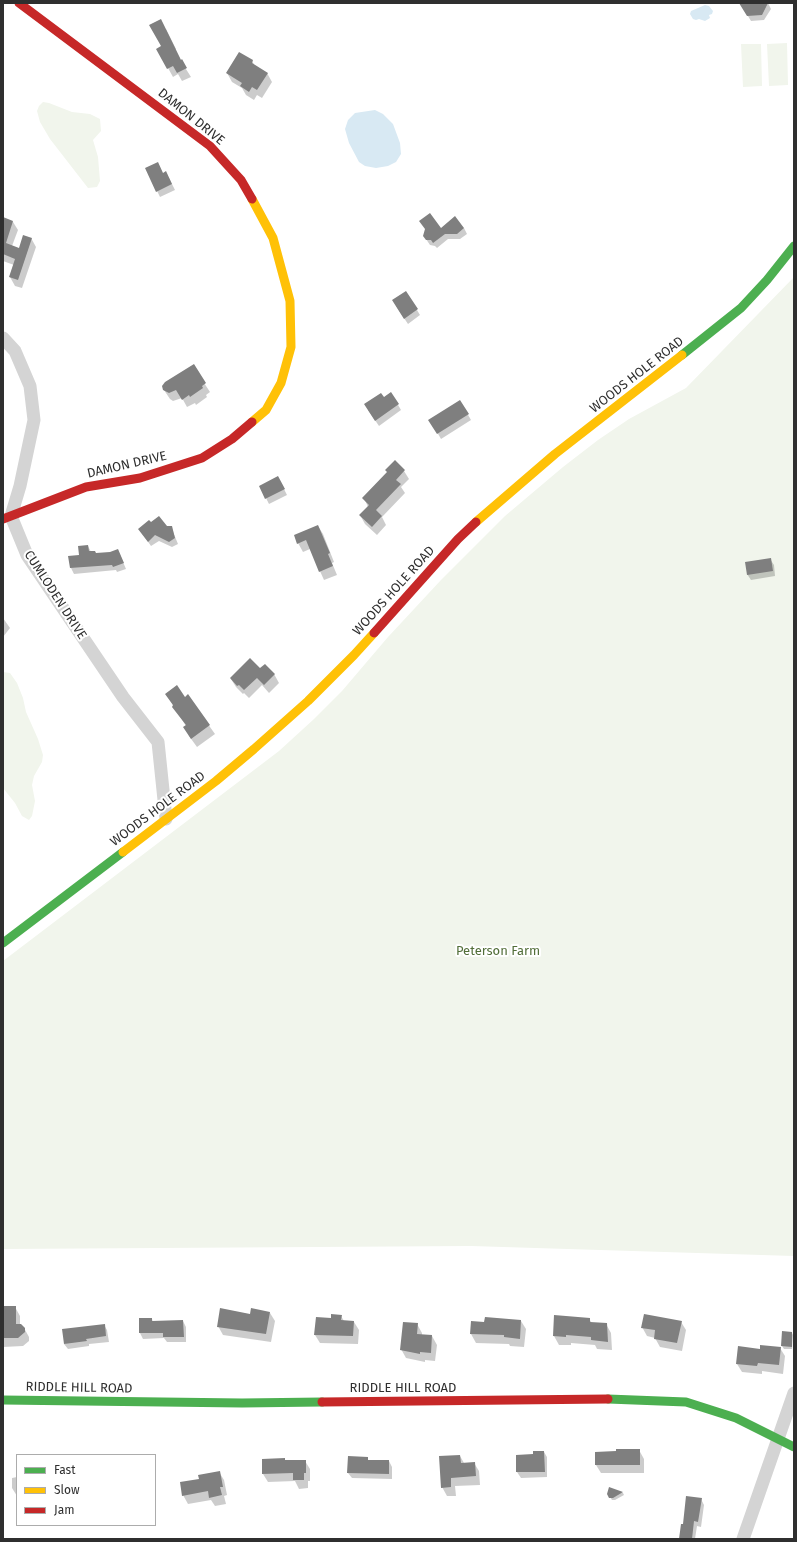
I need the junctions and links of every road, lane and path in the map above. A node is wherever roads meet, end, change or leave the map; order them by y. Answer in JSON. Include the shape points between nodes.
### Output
{"nodes":[{"id":1,"x":18,"y":3,"type":"edge"},
{"id":2,"x":794,"y":246,"type":"edge"},
{"id":3,"x":3,"y":338,"type":"edge"},
{"id":4,"x":7,"y":518,"type":"edge"},
{"id":5,"x":166,"y":819,"type":"junction"},
{"id":6,"x":3,"y":943,"type":"edge"},
{"id":7,"x":794,"y":1393,"type":"edge"},
{"id":8,"x":3,"y":1400,"type":"edge"},
{"id":9,"x":778,"y":1440,"type":"junction"},
{"id":10,"x":794,"y":1446,"type":"edge"},
{"id":11,"x":742,"y":1539,"type":"edge"}],
"edges":[{"from":1,"to":4,"type":"main road","name":"DAMON DRIVE","via":[[210,146],[241,180],[273,238],[290,301],[291,347],[281,383],[266,410],[232,439],[208,454],[140,478],[86,487]]},
{"from":2,"to":5,"type":"main road","name":"WOODS HOLE ROAD","via":[[767,280],[725,322],[555,454],[498,502],[458,539],[354,655],[308,701],[216,781]]},
{"from":3,"to":4,"type":"street","via":[[15,351],[30,386],[34,420],[20,486]]},
{"from":4,"to":5,"type":"street","name":"CUMLODEN DRIVE","via":[[27,555],[123,697],[158,742]]},
{"from":5,"to":6,"type":"main road","name":"WOODS HOLE ROAD"},
{"from":7,"to":9,"type":"street"},
{"from":8,"to":9,"type":"main road","name":"RIDDLE HILL ROAD","via":[[242,1403],[612,1399],[686,1402],[736,1418]]},
{"from":9,"to":10,"type":"main road","name":"RIDDLE HILL ROAD"},
{"from":9,"to":11,"type":"street"}]}
